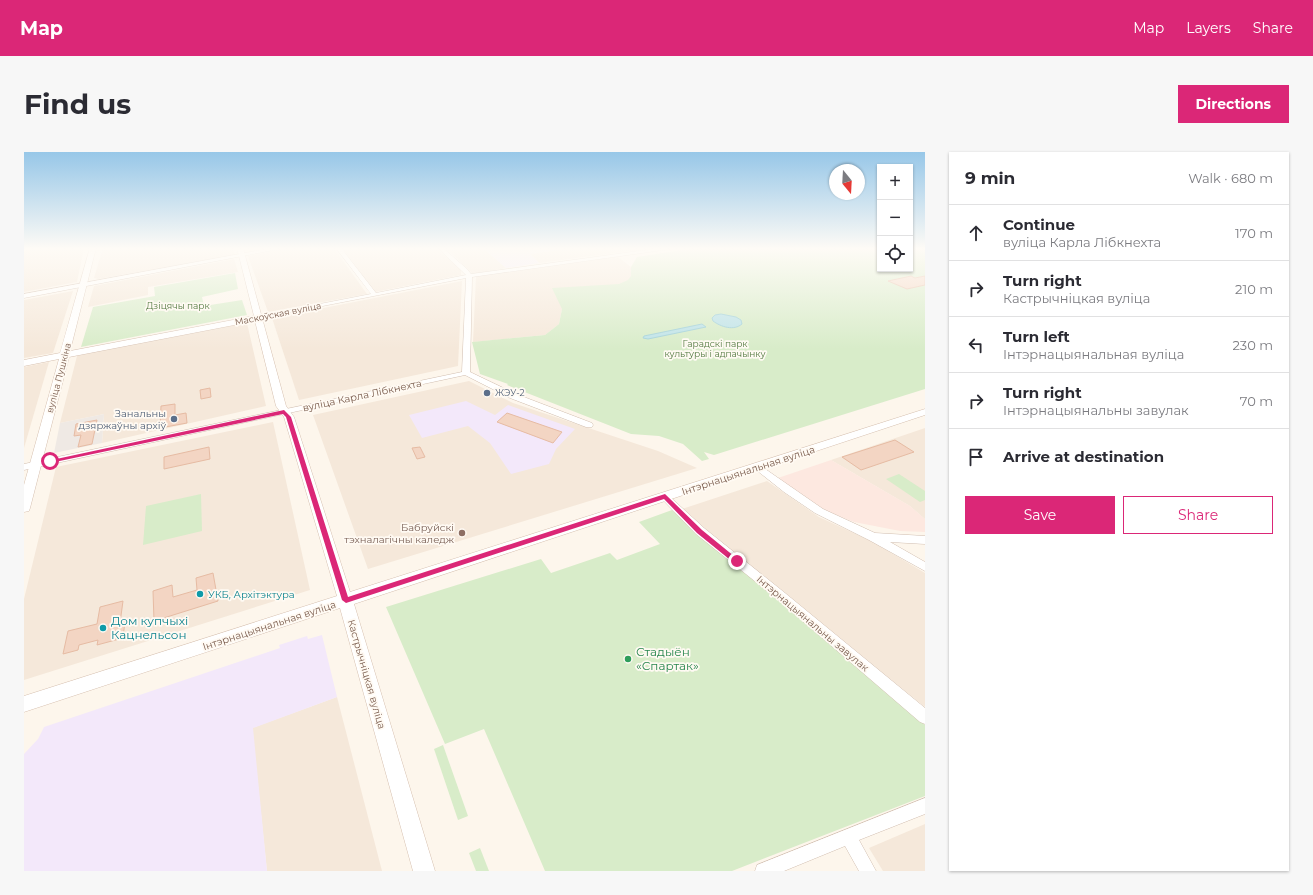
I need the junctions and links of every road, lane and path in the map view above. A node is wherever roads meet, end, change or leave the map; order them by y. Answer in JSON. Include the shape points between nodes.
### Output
{"nodes":[{"id":1,"x":85,"y":282,"type":"edge"},
{"id":2,"x":100,"y":282,"type":"edge"},
{"id":3,"x":248,"y":282,"type":"edge"},
{"id":4,"x":364,"y":282,"type":"edge"},
{"id":5,"x":442,"y":282,"type":"edge"},
{"id":6,"x":469,"y":282,"type":"edge"},
{"id":7,"x":84,"y":285,"type":"junction"},
{"id":8,"x":375,"y":295,"type":"junction"},
{"id":9,"x":24,"y":296,"type":"edge"},
{"id":10,"x":258,"y":318,"type":"junction"},
{"id":11,"x":65,"y":355,"type":"junction"},
{"id":12,"x":24,"y":363,"type":"edge"},
{"id":13,"x":466,"y":373,"type":"junction"},
{"id":14,"x":284,"y":412,"type":"junction"},
{"id":15,"x":925,"y":412,"type":"edge"},
{"id":16,"x":589,"y":425,"type":"dead end"},
{"id":17,"x":36,"y":464,"type":"junction"},
{"id":18,"x":24,"y":467,"type":"edge"},
{"id":19,"x":758,"y":467,"type":"junction"},
{"id":20,"x":665,"y":496,"type":"junction"},
{"id":21,"x":24,"y":508,"type":"edge"},
{"id":22,"x":873,"y":537,"type":"junction"},
{"id":23,"x":904,"y":539,"type":"junction"},
{"id":24,"x":925,"y":540,"type":"edge"},
{"id":25,"x":901,"y":554,"type":"junction"},
{"id":26,"x":925,"y":567,"type":"edge"},
{"id":27,"x":346,"y":600,"type":"junction"},
{"id":28,"x":24,"y":704,"type":"edge"},
{"id":29,"x":925,"y":717,"type":"edge"},
{"id":30,"x":925,"y":806,"type":"edge"},
{"id":31,"x":848,"y":836,"type":"junction"},
{"id":32,"x":424,"y":871,"type":"edge"},
{"id":33,"x":763,"y":871,"type":"edge"},
{"id":34,"x":868,"y":871,"type":"edge"}],
"edges":[{"from":1,"to":7,"type":"main road","name":"вуліца Пушкіна"},
{"from":2,"to":7,"type":"street"},
{"from":3,"to":10,"type":"main road","name":"Кастрычніцкая вуліца"},
{"from":4,"to":8,"type":"street"},
{"from":5,"to":8,"type":"street","name":"Маскоўская вуліца"},
{"from":6,"to":13,"type":"street"},
{"from":7,"to":9,"type":"street"},
{"from":7,"to":11,"type":"main road","name":"вуліца Пушкіна"},
{"from":8,"to":10,"type":"street","name":"Маскоўская вуліца"},
{"from":10,"to":11,"type":"main road","name":"Маскоўская вуліца"},
{"from":10,"to":14,"type":"main road","name":"Кастрычніцкая вуліца"},
{"from":11,"to":12,"type":"main road","name":"Маскоўская вуліца"},
{"from":11,"to":17,"type":"main road","name":"вуліца Пушкіна"},
{"from":13,"to":14,"type":"street","name":"вуліца Карла Лібкнехта"},
{"from":13,"to":16,"type":"street","via":[[513,396]]},
{"from":14,"to":17,"type":"street","name":"вуліца Карла Лібкнехта"},
{"from":14,"to":27,"type":"main road","name":"Кастрычніцкая вуліца","via":[[289,417]]},
{"from":15,"to":19,"type":"main road","name":"Інтэрнацыянальная вуліца"},
{"from":17,"to":18,"type":"street","name":"вуліца Карла Лібкнехта"},
{"from":17,"to":21,"type":"main road","name":"вуліца Пушкіна"},
{"from":19,"to":20,"type":"main road","name":"Інтэрнацыянальная вуліца"},
{"from":19,"to":22,"type":"street","via":[[820,511]]},
{"from":20,"to":27,"type":"main road","name":"Інтэрнацыянальная вуліца"},
{"from":20,"to":29,"type":"street","name":"Інтэрнацыянальны завулак","via":[[700,532],[781,596]]},
{"from":22,"to":23,"type":"street"},
{"from":22,"to":25,"type":"street"},
{"from":23,"to":24,"type":"street"},
{"from":23,"to":25,"type":"street"},
{"from":25,"to":26,"type":"street"},
{"from":27,"to":28,"type":"main road","name":"Інтэрнацыянальная вуліца"},
{"from":27,"to":32,"type":"main road","name":"Кастрычніцкая вуліца"},
{"from":30,"to":31,"type":"street"},
{"from":31,"to":33,"type":"street"},
{"from":31,"to":34,"type":"street"}]}
